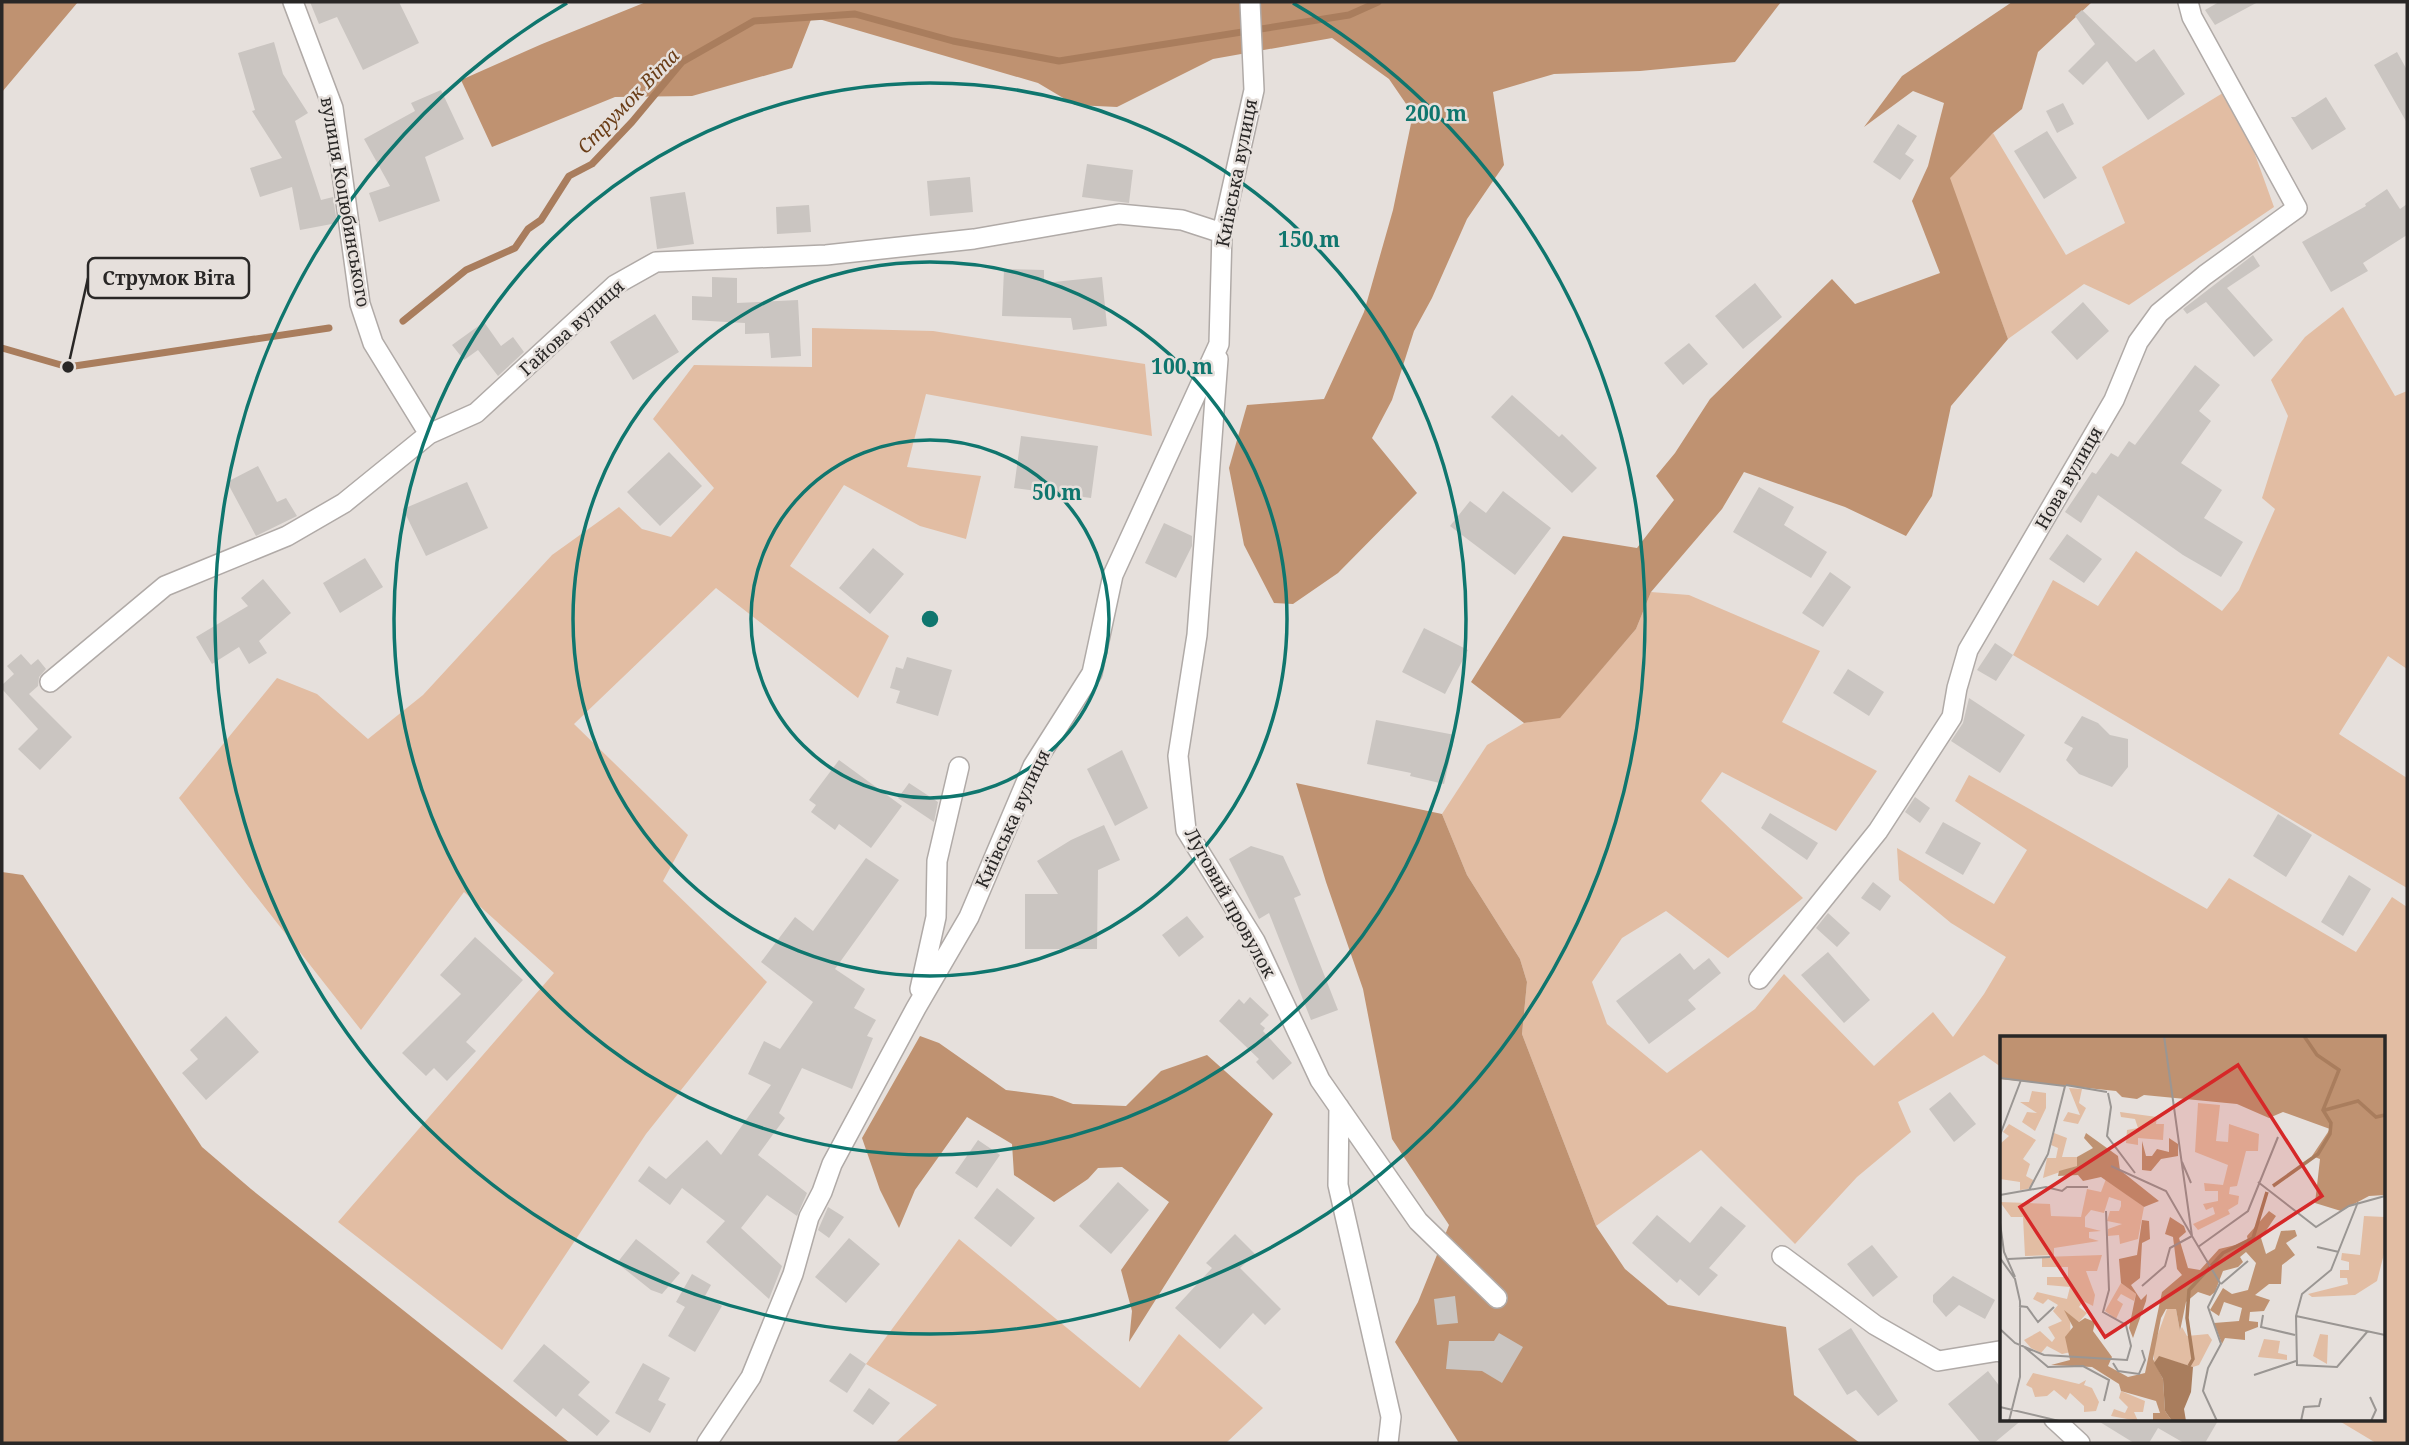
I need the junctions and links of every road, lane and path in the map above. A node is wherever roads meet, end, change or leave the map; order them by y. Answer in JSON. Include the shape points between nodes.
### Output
{"nodes":[{"id":1,"x":293,"y":2,"type":"edge"},
{"id":2,"x":1250,"y":2,"type":"edge"},
{"id":3,"x":2188,"y":2,"type":"edge"},
{"id":4,"x":1222,"y":233,"type":"junction"},
{"id":5,"x":1219,"y":344,"type":"junction"},
{"id":6,"x":429,"y":434,"type":"junction"},
{"id":7,"x":50,"y":682,"type":"dead end"},
{"id":8,"x":959,"y":767,"type":"dead end"},
{"id":9,"x":1759,"y":979,"type":"dead end"},
{"id":10,"x":916,"y":1007,"type":"junction"},
{"id":11,"x":1339,"y":1107,"type":"junction"},
{"id":12,"x":1782,"y":1256,"type":"dead end"},
{"id":13,"x":1497,"y":1298,"type":"dead end"},
{"id":14,"x":2000,"y":1352,"type":"edge"},
{"id":15,"x":2055,"y":1420,"type":"edge"},
{"id":16,"x":707,"y":1443,"type":"edge"},
{"id":17,"x":1388,"y":1443,"type":"edge"},
{"id":18,"x":2080,"y":1443,"type":"edge"}],
"edges":[{"from":1,"to":6,"type":"street","name":"вулиця Коцюбинського","via":[[333,108],[360,304],[373,342]]},
{"from":2,"to":4,"type":"street","name":"Київська вулиця","via":[[1254,90]]},
{"from":3,"to":9,"type":"street","name":"Нова вулиця","via":[[2297,208],[2159,313],[2138,342],[2114,400],[1968,650],[1952,717],[1878,831]]},
{"from":4,"to":5,"type":"street","name":"Київська вулиця"},
{"from":4,"to":6,"type":"street","name":"Гайова вулиця","via":[[1182,220],[1119,214],[974,239],[826,255],[656,262],[615,285],[476,413]]},
{"from":5,"to":10,"type":"street","name":"Київська вулиця","via":[[1113,575],[1091,673],[1033,766],[969,917]]},
{"from":5,"to":11,"type":"street","name":"Луговий провулок","via":[[1197,635],[1178,756],[1186,830],[1255,941],[1320,1080]]},
{"from":6,"to":7,"type":"street","name":"Гайова вулиця","via":[[344,503],[288,536],[164,586]]},
{"from":8,"to":10,"type":"street","via":[[937,861],[936,917]]},
{"from":10,"to":16,"type":"street","name":"Київська вулиця","via":[[832,1164],[751,1377]]},
{"from":11,"to":13,"type":"street","name":"Луговий провулок","via":[[1418,1221]]},
{"from":11,"to":17,"type":"street","via":[[1338,1185],[1391,1417]]},
{"from":12,"to":14,"type":"street","via":[[1875,1325],[1938,1361]]},
{"from":15,"to":18,"type":"street"}]}
